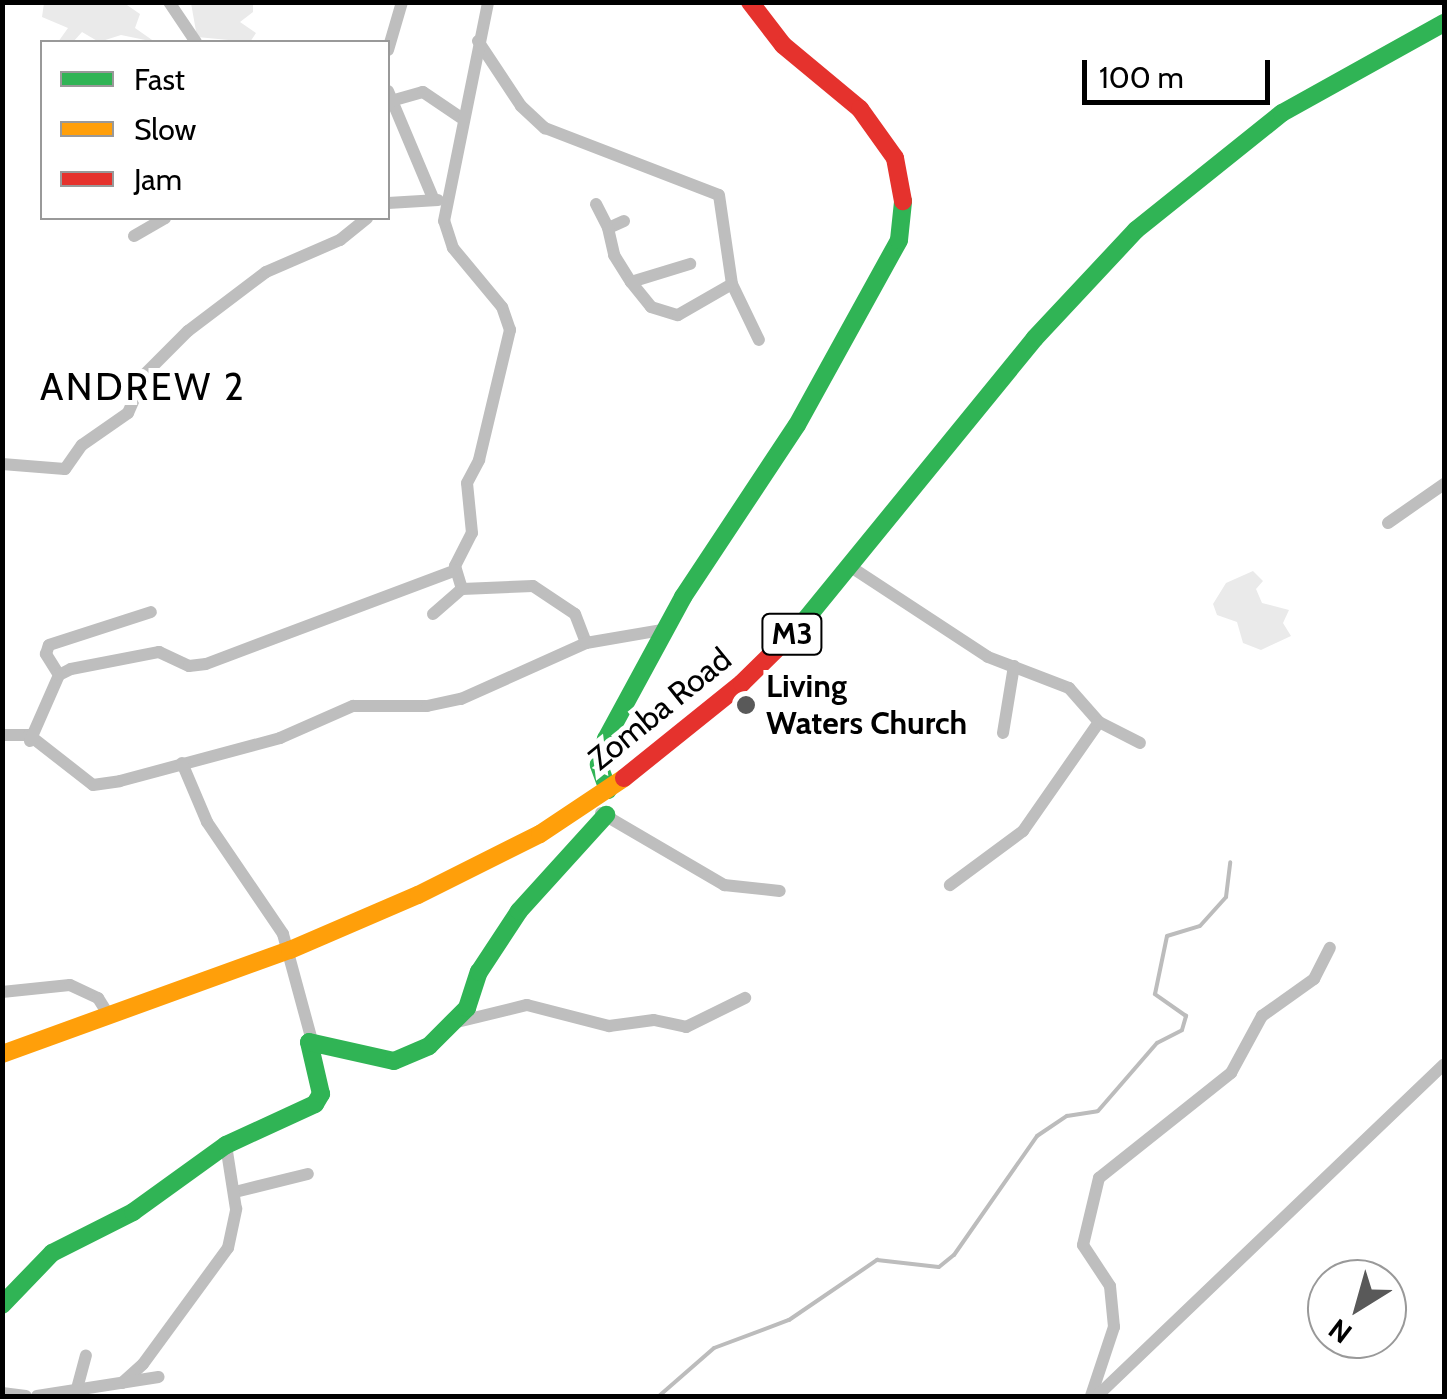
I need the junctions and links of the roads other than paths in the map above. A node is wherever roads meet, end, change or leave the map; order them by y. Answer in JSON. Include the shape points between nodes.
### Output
{"nodes":[{"id":1,"x":169,"y":2,"type":"edge"},
{"id":2,"x":402,"y":2,"type":"edge"},
{"id":3,"x":488,"y":2,"type":"edge"},
{"id":4,"x":750,"y":2,"type":"edge"},
{"id":5,"x":1444,"y":23,"type":"edge"},
{"id":6,"x":195,"y":40,"type":"edge"},
{"id":7,"x":478,"y":41,"type":"junction"},
{"id":8,"x":390,"y":43,"type":"edge"},
{"id":9,"x":390,"y":96,"type":"edge"},
{"id":10,"x":390,"y":98,"type":"edge"},
{"id":11,"x":460,"y":117,"type":"junction"},
{"id":12,"x":439,"y":200,"type":"junction"},
{"id":13,"x":390,"y":203,"type":"edge"},
{"id":14,"x":596,"y":204,"type":"dead end"},
{"id":15,"x":162,"y":220,"type":"edge"},
{"id":16,"x":365,"y":220,"type":"edge"},
{"id":17,"x":624,"y":221,"type":"dead end"},
{"id":18,"x":608,"y":228,"type":"junction"},
{"id":19,"x":134,"y":236,"type":"dead end"},
{"id":20,"x":690,"y":264,"type":"dead end"},
{"id":21,"x":632,"y":282,"type":"junction"},
{"id":22,"x":732,"y":284,"type":"junction"},
{"id":23,"x":759,"y":340,"type":"dead end"},
{"id":24,"x":2,"y":464,"type":"edge"},
{"id":25,"x":1444,"y":484,"type":"edge"},
{"id":26,"x":1388,"y":523,"type":"dead end"},
{"id":27,"x":854,"y":569,"type":"junction"},
{"id":28,"x":456,"y":570,"type":"junction"},
{"id":29,"x":462,"y":590,"type":"junction"},
{"id":30,"x":151,"y":612,"type":"dead end"},
{"id":31,"x":433,"y":614,"type":"dead end"},
{"id":32,"x":666,"y":628,"type":"junction"},
{"id":33,"x":586,"y":642,"type":"junction"},
{"id":34,"x":1014,"y":666,"type":"junction"},
{"id":35,"x":59,"y":675,"type":"junction"},
{"id":36,"x":1099,"y":722,"type":"junction"},
{"id":37,"x":1003,"y":733,"type":"dead end"},
{"id":38,"x":2,"y":734,"type":"edge"},
{"id":39,"x":30,"y":741,"type":"junction"},
{"id":40,"x":1140,"y":743,"type":"dead end"},
{"id":41,"x":182,"y":763,"type":"junction"},
{"id":42,"x":608,"y":790,"type":"junction"},
{"id":43,"x":586,"y":804,"type":"junction"},
{"id":44,"x":606,"y":816,"type":"junction"},
{"id":45,"x":950,"y":885,"type":"dead end"},
{"id":46,"x":780,"y":892,"type":"dead end"},
{"id":47,"x":1330,"y":948,"type":"dead end"},
{"id":48,"x":290,"y":950,"type":"junction"},
{"id":49,"x":2,"y":992,"type":"edge"},
{"id":50,"x":745,"y":998,"type":"dead end"},
{"id":51,"x":108,"y":1014,"type":"junction"},
{"id":52,"x":457,"y":1022,"type":"junction"},
{"id":53,"x":312,"y":1040,"type":"junction"},
{"id":54,"x":2,"y":1054,"type":"edge"},
{"id":55,"x":1444,"y":1064,"type":"edge"},
{"id":56,"x":226,"y":1145,"type":"junction"},
{"id":57,"x":308,"y":1174,"type":"dead end"},
{"id":58,"x":235,"y":1192,"type":"junction"},
{"id":59,"x":2,"y":1305,"type":"edge"},
{"id":60,"x":86,"y":1355,"type":"dead end"},
{"id":61,"x":158,"y":1377,"type":"dead end"},
{"id":62,"x":122,"y":1383,"type":"junction"},
{"id":63,"x":76,"y":1392,"type":"edge"},
{"id":64,"x":2,"y":1393,"type":"edge"},
{"id":65,"x":26,"y":1396,"type":"edge"},
{"id":66,"x":37,"y":1396,"type":"edge"},
{"id":67,"x":1094,"y":1396,"type":"edge"}],
"edges":[{"from":1,"to":6,"type":"street"},
{"from":2,"to":8,"type":"street"},
{"from":3,"to":7,"type":"street"},
{"from":4,"to":32,"type":"main road","via":[[783,46],[848,96],[888,146],[900,173],[901,228],[894,252],[796,425]]},
{"from":5,"to":27,"type":"main road","name":"Zomba Road","number":"M3","via":[[1282,112],[1146,221],[1035,338]]},
{"from":7,"to":11,"type":"street"},
{"from":7,"to":22,"type":"street","via":[[521,106],[545,128],[719,195]]},
{"from":9,"to":11,"type":"street","via":[[423,92]]},
{"from":10,"to":12,"type":"street"},
{"from":11,"to":12,"type":"street"},
{"from":12,"to":13,"type":"street"},
{"from":12,"to":28,"type":"street","via":[[453,248],[502,307],[510,330],[468,483],[472,532]]},
{"from":14,"to":18,"type":"street"},
{"from":15,"to":19,"type":"street"},
{"from":16,"to":24,"type":"street","via":[[340,240],[266,272],[188,331],[145,374],[128,413],[82,445],[66,469]]},
{"from":17,"to":18,"type":"street"},
{"from":18,"to":21,"type":"street","via":[[614,254]]},
{"from":20,"to":21,"type":"street"},
{"from":21,"to":22,"type":"street","via":[[650,307],[678,316]]},
{"from":22,"to":23,"type":"street"},
{"from":25,"to":26,"type":"street"},
{"from":27,"to":34,"type":"street","via":[[980,652]]},
{"from":27,"to":42,"type":"main road","name":"Zomba Road","number":"M3","via":[[742,683]]},
{"from":28,"to":29,"type":"street"},
{"from":28,"to":35,"type":"street","via":[[206,664],[189,666],[160,652]]},
{"from":29,"to":31,"type":"street"},
{"from":29,"to":33,"type":"street","via":[[533,586],[575,614]]},
{"from":30,"to":35,"type":"street","via":[[47,646]]},
{"from":32,"to":33,"type":"street"},
{"from":32,"to":42,"type":"main road","via":[[604,746],[599,765]]},
{"from":33,"to":41,"type":"street","via":[[461,698],[427,706],[353,706],[280,738]]},
{"from":34,"to":36,"type":"street","via":[[1068,688]]},
{"from":34,"to":37,"type":"street"},
{"from":35,"to":39,"type":"street"},
{"from":36,"to":40,"type":"street"},
{"from":36,"to":45,"type":"street","via":[[1023,830]]},
{"from":38,"to":39,"type":"street","via":[[29,735]]},
{"from":39,"to":41,"type":"street","via":[[50,748],[92,785]]},
{"from":41,"to":48,"type":"street","via":[[207,822]]},
{"from":42,"to":43,"type":"main road","name":"Zomba Road","number":"M3"},
{"from":43,"to":44,"type":"street"},
{"from":43,"to":48,"type":"main road","name":"Zomba Road","number":"M3","via":[[461,876]]},
{"from":44,"to":46,"type":"street","via":[[724,885]]},
{"from":44,"to":52,"type":"main road","via":[[518,911]]},
{"from":47,"to":67,"type":"street","via":[[1314,979],[1262,1016],[1231,1074],[1100,1178],[1083,1245],[1110,1286],[1114,1327]]},
{"from":48,"to":51,"type":"main road","name":"Zomba Road","number":"M3"},
{"from":48,"to":53,"type":"street"},
{"from":49,"to":51,"type":"street","via":[[70,984],[98,998]]},
{"from":50,"to":52,"type":"street","via":[[686,1027],[654,1020],[608,1026],[527,1006]]},
{"from":51,"to":54,"type":"main road","name":"Zomba Road","number":"M3"},
{"from":52,"to":53,"type":"main road","via":[[404,1060]]},
{"from":53,"to":56,"type":"main road","via":[[317,1102]]},
{"from":55,"to":67,"type":"street"},
{"from":56,"to":58,"type":"street"},
{"from":56,"to":59,"type":"main road","via":[[133,1212],[52,1253]]},
{"from":57,"to":58,"type":"street"},
{"from":58,"to":62,"type":"street","via":[[222,1260]]},
{"from":60,"to":63,"type":"street"},
{"from":61,"to":62,"type":"street"},
{"from":62,"to":63,"type":"street"},
{"from":63,"to":66,"type":"street"},
{"from":64,"to":65,"type":"street"}]}
